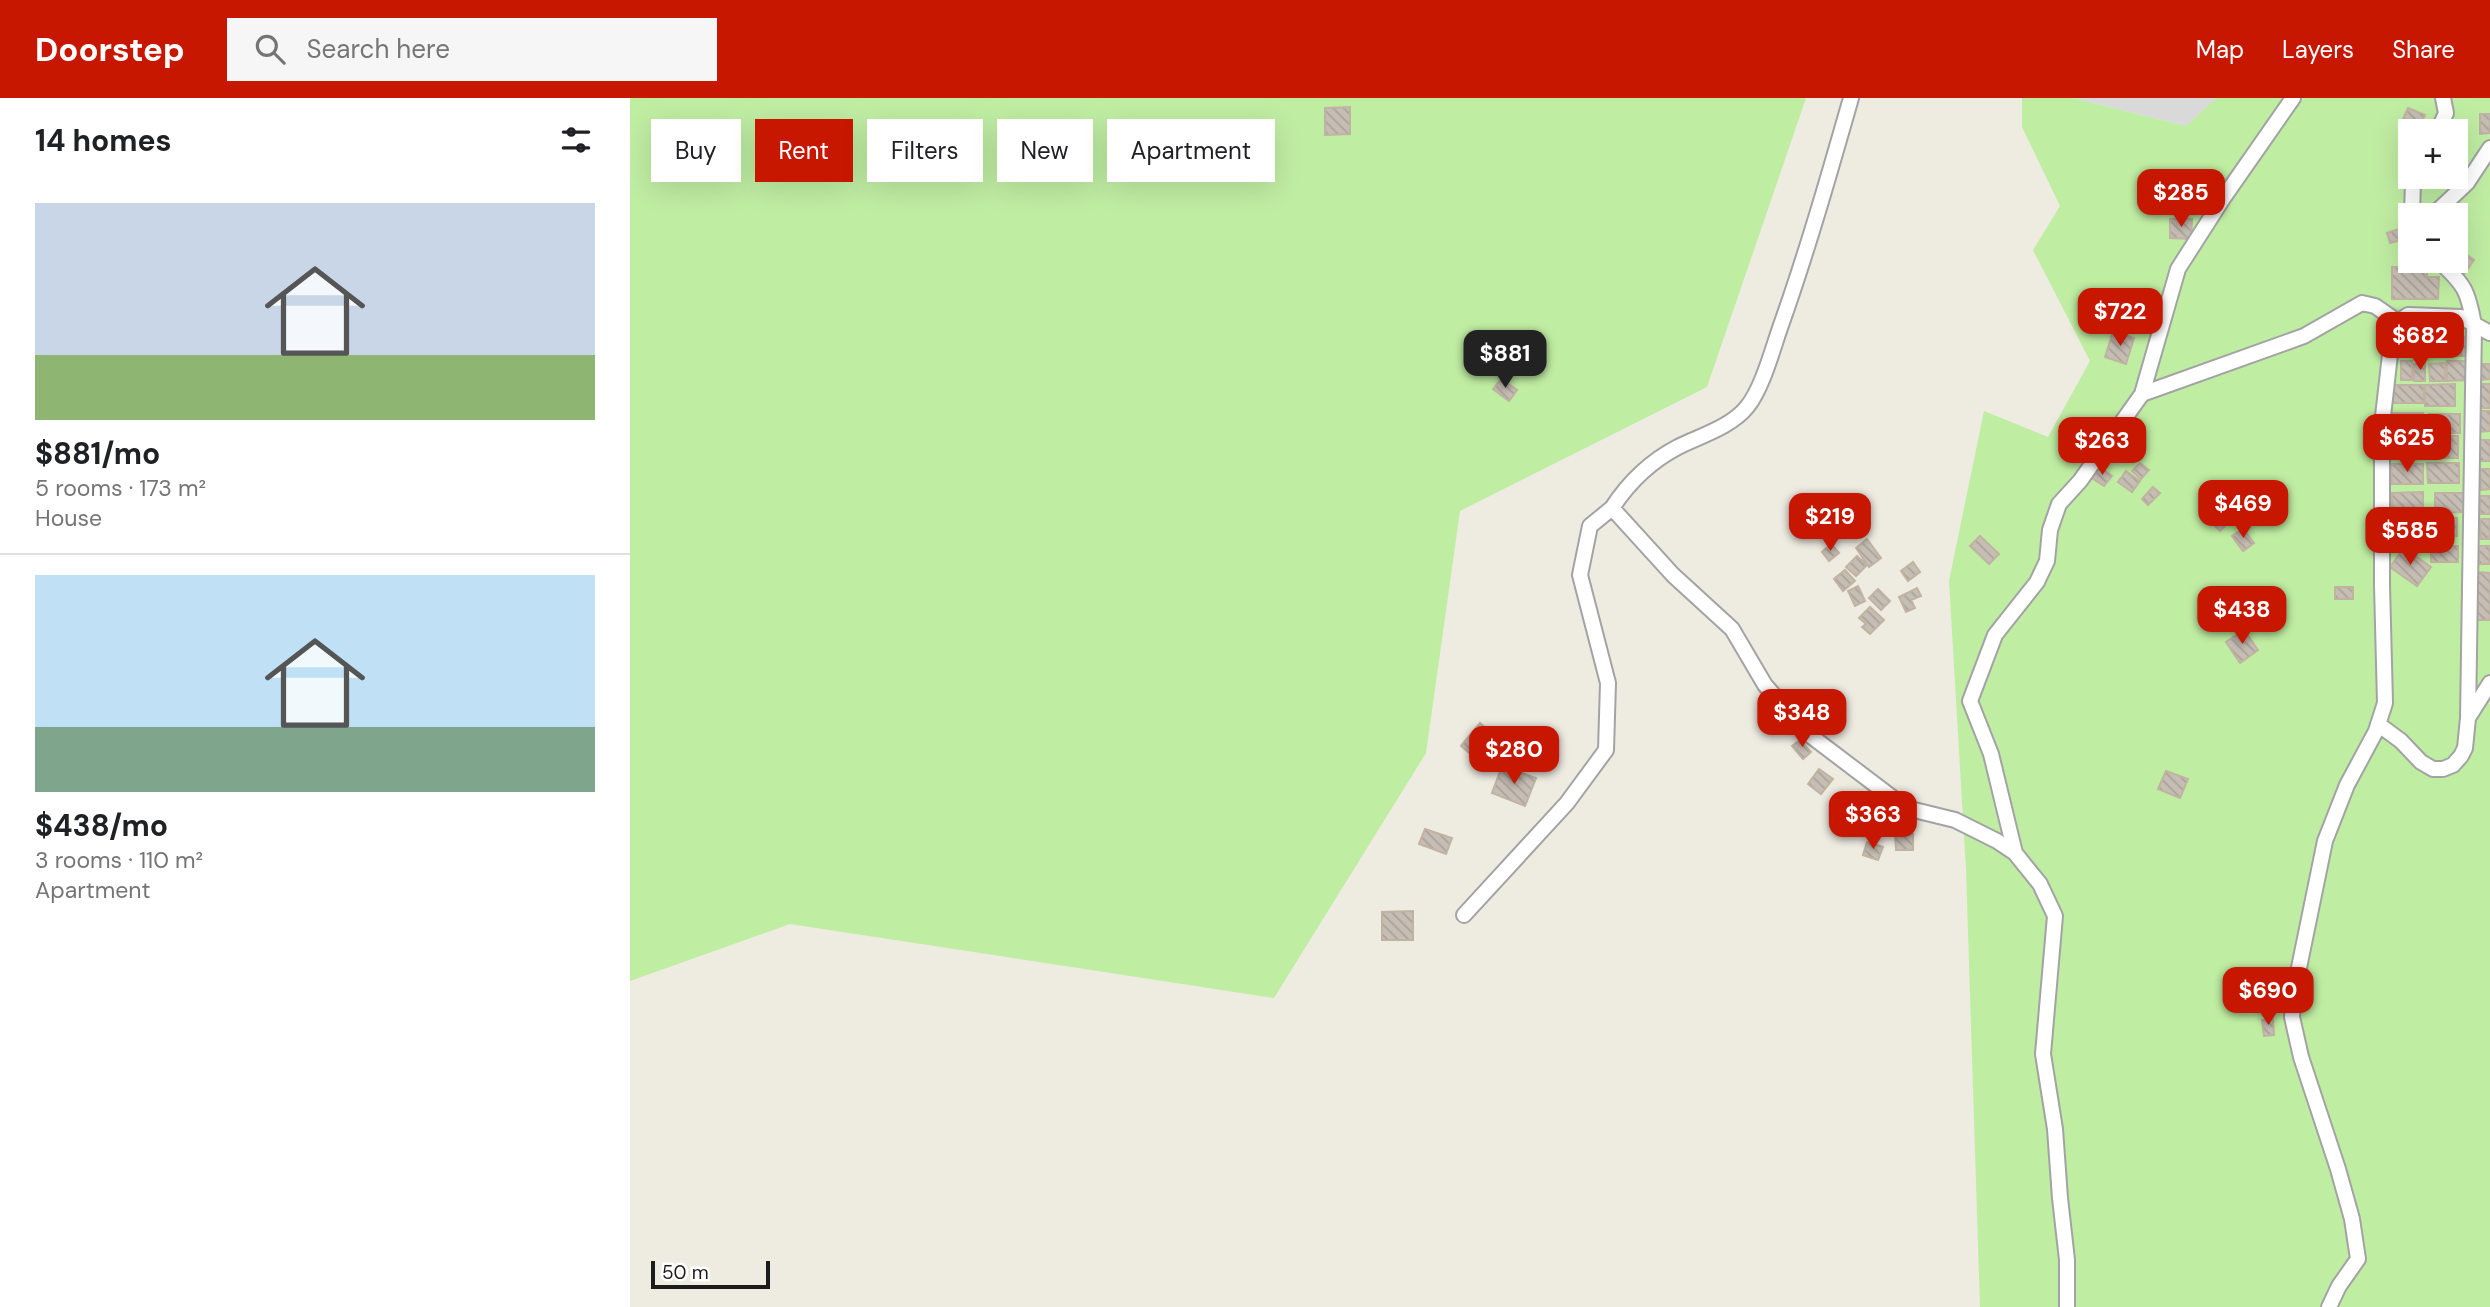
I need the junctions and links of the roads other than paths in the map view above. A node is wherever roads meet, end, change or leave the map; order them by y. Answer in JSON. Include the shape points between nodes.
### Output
{"nodes":[{"id":1,"x":1850,"y":98,"type":"edge"},
{"id":2,"x":2293,"y":98,"type":"edge"},
{"id":3,"x":2443,"y":98,"type":"edge"},
{"id":4,"x":2443,"y":119,"type":"edge"},
{"id":5,"x":2490,"y":148,"type":"edge"},
{"id":6,"x":2446,"y":203,"type":"edge"},
{"id":7,"x":2452,"y":273,"type":"edge"},
{"id":8,"x":2398,"y":322,"type":"junction"},
{"id":9,"x":2474,"y":325,"type":"junction"},
{"id":10,"x":2490,"y":333,"type":"edge"},
{"id":11,"x":2142,"y":394,"type":"junction"},
{"id":12,"x":1612,"y":508,"type":"junction"},
{"id":13,"x":2490,"y":683,"type":"edge"},
{"id":14,"x":2468,"y":718,"type":"junction"},
{"id":15,"x":2378,"y":724,"type":"junction"},
{"id":16,"x":2015,"y":853,"type":"junction"},
{"id":17,"x":1464,"y":915,"type":"dead end"},
{"id":18,"x":2067,"y":1307,"type":"edge"},
{"id":19,"x":2329,"y":1307,"type":"edge"}],
"edges":[{"from":1,"to":12,"type":"street","via":[[1808,249],[1765,372],[1747,407],[1718,429],[1646,468]]},
{"from":2,"to":11,"type":"street","via":[[2178,269]]},
{"from":3,"to":4,"type":"street"},
{"from":5,"to":6,"type":"street","via":[[2467,183]]},
{"from":7,"to":9,"type":"street","via":[[2468,295]]},
{"from":8,"to":9,"type":"street","via":[[2407,315],[2461,317]]},
{"from":8,"to":11,"type":"street","via":[[2362,303],[2304,336]]},
{"from":8,"to":15,"type":"street","via":[[2392,337],[2382,425],[2385,703]]},
{"from":9,"to":10,"type":"street"},
{"from":9,"to":14,"type":"street"},
{"from":11,"to":16,"type":"street","via":[[2059,504],[2047,561],[1995,635],[1970,701],[1991,754]]},
{"from":12,"to":16,"type":"street","via":[[1673,575],[1732,629],[1765,685],[1807,733],[1906,808],[1955,820]]},
{"from":12,"to":17,"type":"street","via":[[1590,526],[1580,575],[1608,683],[1606,750],[1567,803]]},
{"from":13,"to":14,"type":"street"},
{"from":14,"to":15,"type":"street","via":[[2465,748],[2453,765],[2442,769],[2421,762]]},
{"from":15,"to":19,"type":"street","via":[[2325,841],[2291,1017],[2352,1219],[2358,1259]]},
{"from":16,"to":18,"type":"street","via":[[2040,884],[2054,916],[2043,1054],[2055,1129]]}]}
